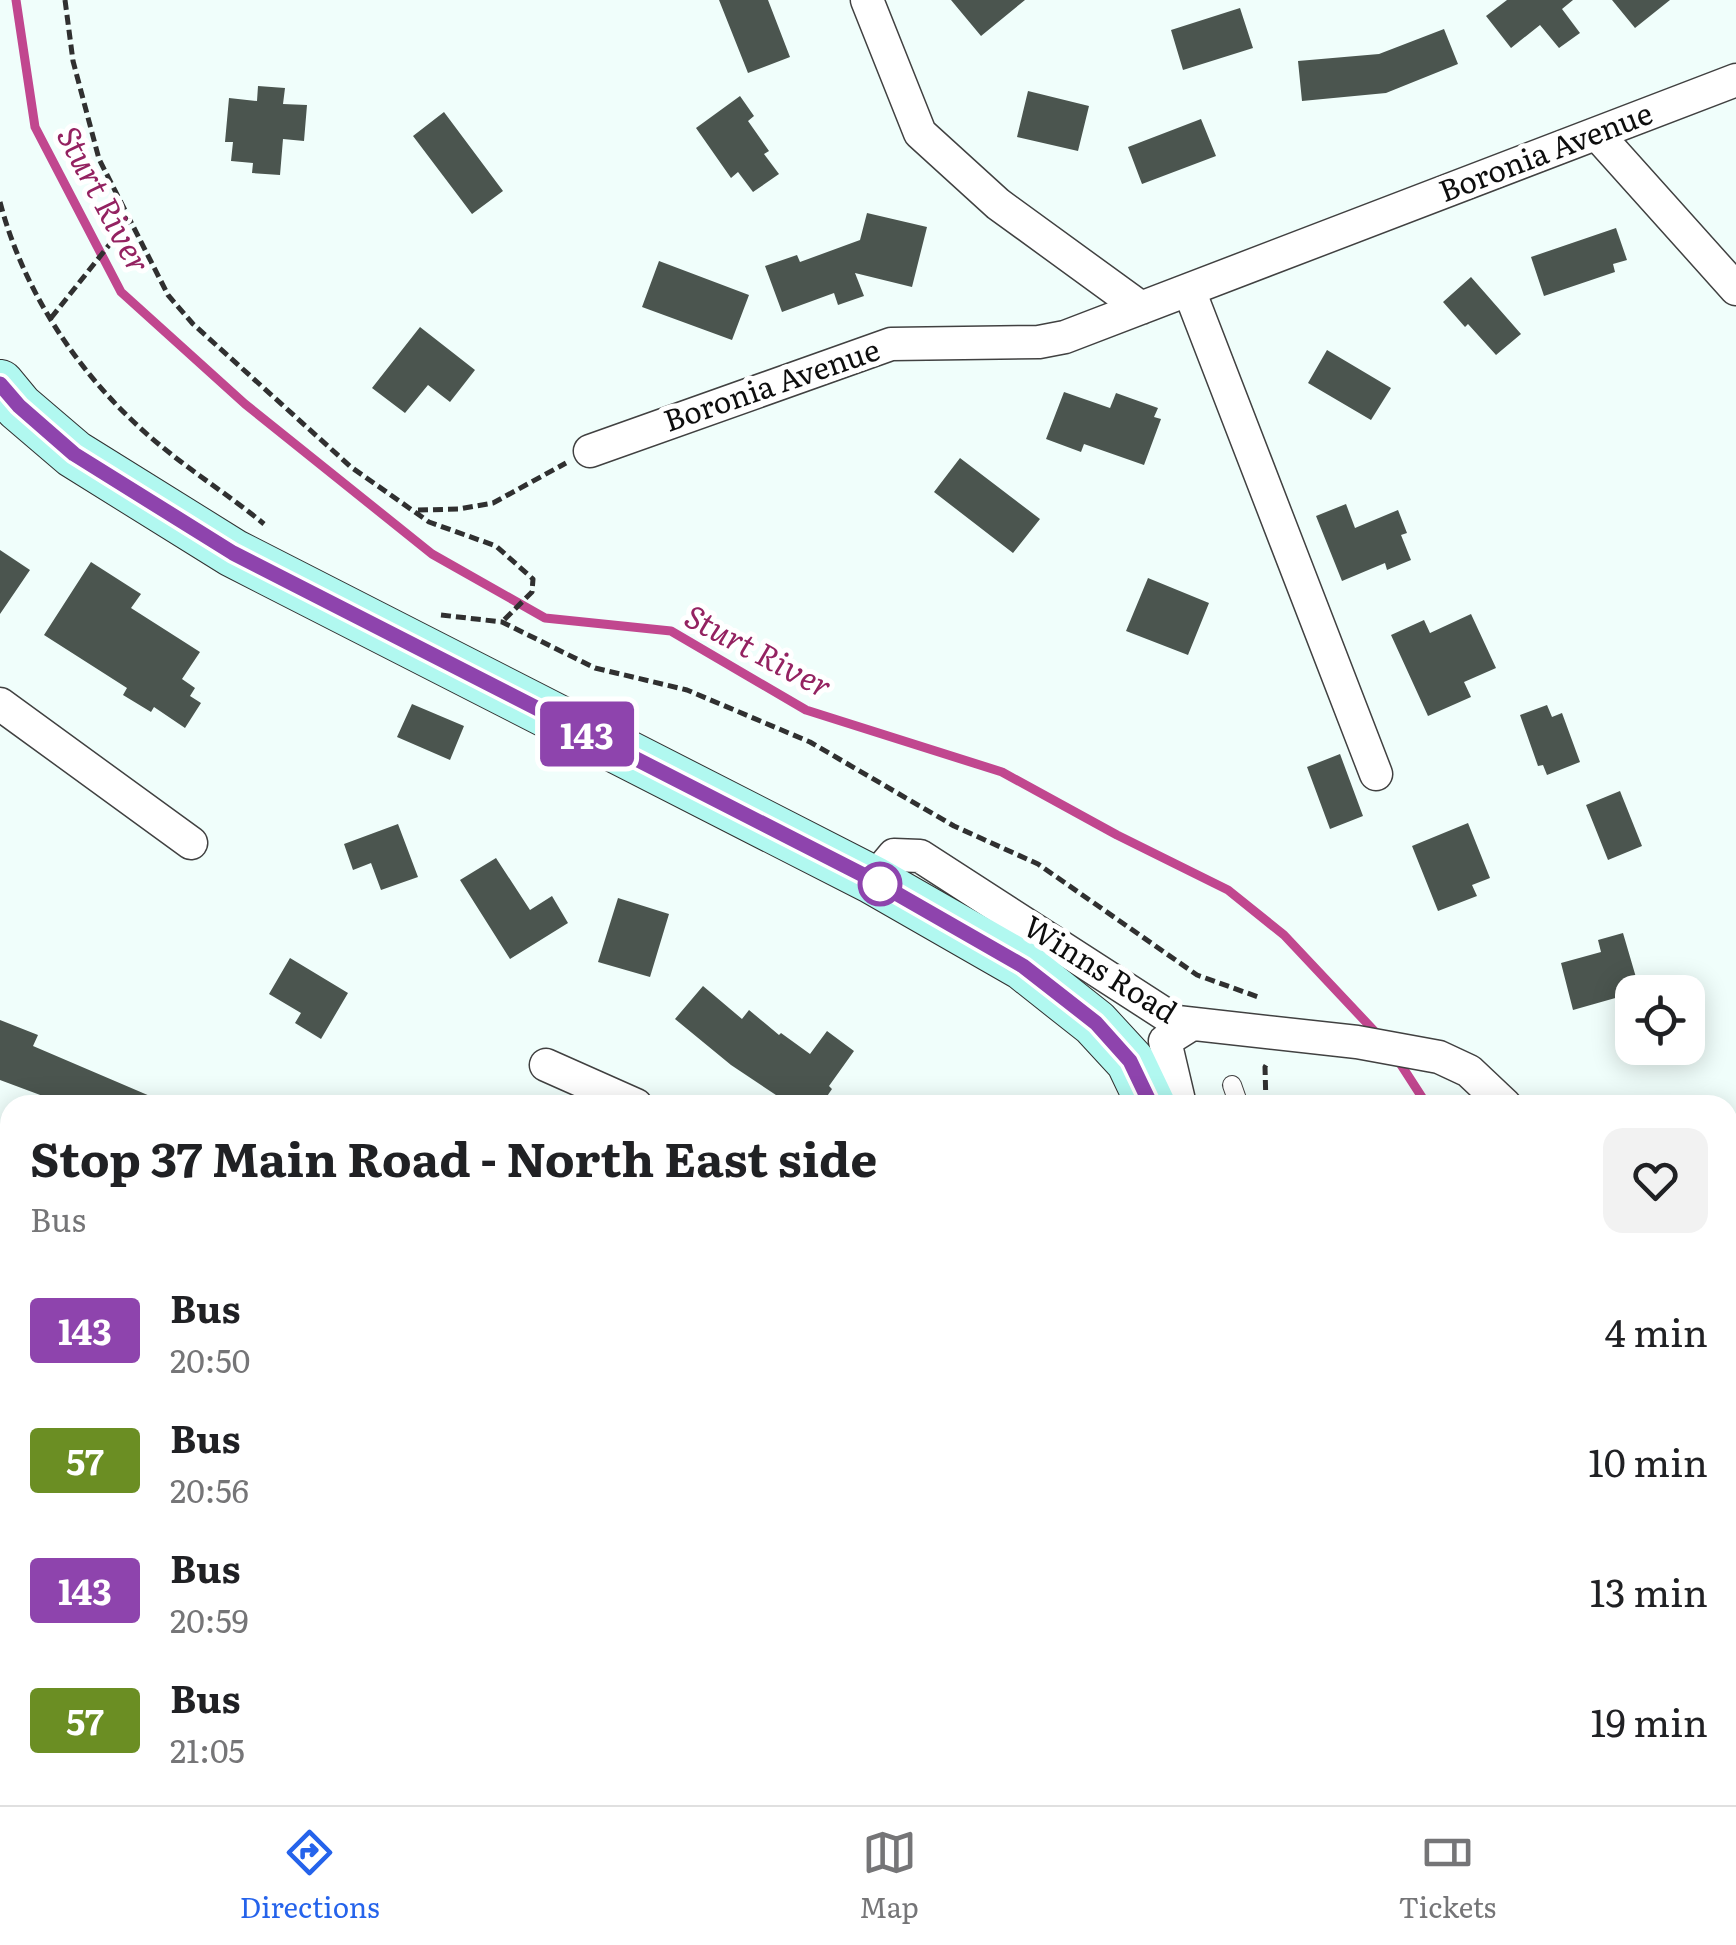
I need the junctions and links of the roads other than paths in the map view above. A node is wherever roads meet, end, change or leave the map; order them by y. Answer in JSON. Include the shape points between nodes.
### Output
{"nodes":[{"id":1,"x":866,"y":0,"type":"edge"},
{"id":2,"x":1736,"y":80,"type":"edge"},
{"id":3,"x":1597,"y":134,"type":"junction"},
{"id":4,"x":1736,"y":289,"type":"edge"},
{"id":5,"x":1188,"y":290,"type":"junction"},
{"id":6,"x":1141,"y":308,"type":"junction"},
{"id":7,"x":0,"y":384,"type":"edge"},
{"id":8,"x":590,"y":450,"type":"road end"},
{"id":9,"x":0,"y":704,"type":"edge"},
{"id":10,"x":1376,"y":774,"type":"dead end"},
{"id":11,"x":191,"y":843,"type":"dead end"},
{"id":12,"x":873,"y":880,"type":"junction"},
{"id":13,"x":1192,"y":1024,"type":"junction"},
{"id":14,"x":546,"y":1066,"type":"dead end"},
{"id":15,"x":1232,"y":1085,"type":"dead end"},
{"id":16,"x":613,"y":1095,"type":"edge"},
{"id":17,"x":1146,"y":1095,"type":"edge"},
{"id":18,"x":1178,"y":1095,"type":"edge"},
{"id":19,"x":1236,"y":1095,"type":"edge"},
{"id":20,"x":1494,"y":1095,"type":"edge"}],
"edges":[{"from":1,"to":6,"type":"street","via":[[920,132],[998,204]]},
{"from":2,"to":3,"type":"street","name":"Boronia Avenue"},
{"from":3,"to":4,"type":"street"},
{"from":3,"to":5,"type":"street","name":"Boronia Avenue"},
{"from":5,"to":6,"type":"street","name":"Boronia Avenue"},
{"from":5,"to":10,"type":"street"},
{"from":6,"to":8,"type":"street","name":"Boronia Avenue","via":[[1039,342],[891,344]]},
{"from":7,"to":12,"type":"main road","via":[[74,454],[233,553]]},
{"from":9,"to":11,"type":"street"},
{"from":12,"to":13,"type":"street","name":"Winns Road","via":[[894,855],[920,856],[1176,1022]]},
{"from":12,"to":17,"type":"main road","via":[[1023,966],[1096,1023],[1130,1061]]},
{"from":13,"to":18,"type":"street","via":[[1165,1041]]},
{"from":13,"to":20,"type":"street","name":"Winns Road","via":[[1440,1057],[1469,1071]]},
{"from":14,"to":16,"type":"street"},
{"from":15,"to":19,"type":"lane"}]}
